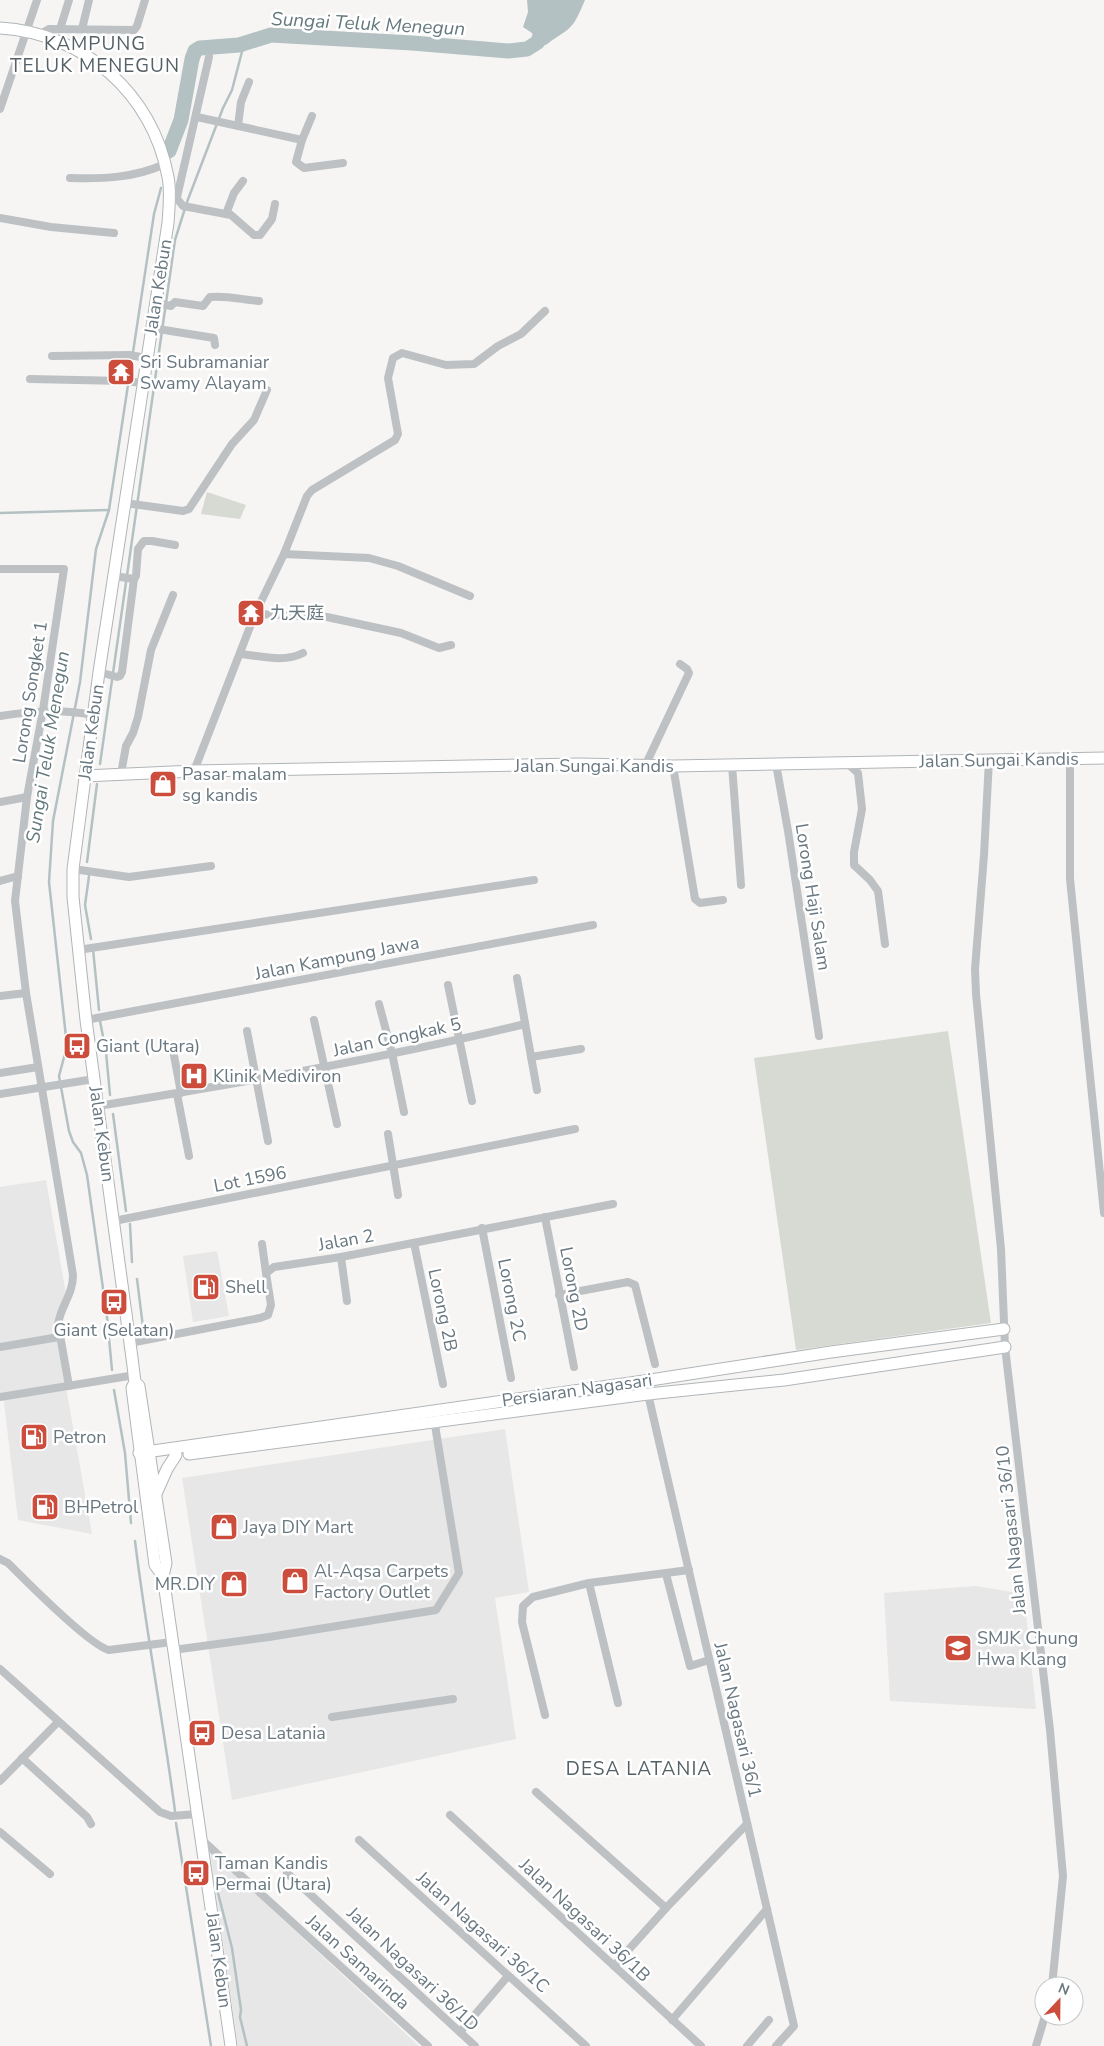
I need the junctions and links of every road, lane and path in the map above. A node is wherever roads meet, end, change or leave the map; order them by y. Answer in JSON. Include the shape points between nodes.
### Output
{"nodes":[{"id":1,"x":36,"y":0,"type":"edge"},
{"id":2,"x":69,"y":0,"type":"edge"},
{"id":3,"x":89,"y":0,"type":"edge"},
{"id":4,"x":145,"y":0,"type":"edge"},
{"id":5,"x":0,"y":28,"type":"edge"},
{"id":6,"x":60,"y":29,"type":"junction"},
{"id":7,"x":82,"y":29,"type":"junction"},
{"id":8,"x":26,"y":30,"type":"junction"},
{"id":9,"x":41,"y":34,"type":"junction"},
{"id":10,"x":209,"y":57,"type":"dead end"},
{"id":11,"x":248,"y":82,"type":"dead end"},
{"id":12,"x":0,"y":108,"type":"edge"},
{"id":13,"x":312,"y":116,"type":"dead end"},
{"id":14,"x":197,"y":117,"type":"junction"},
{"id":15,"x":238,"y":126,"type":"junction"},
{"id":16,"x":302,"y":140,"type":"junction"},
{"id":17,"x":343,"y":163,"type":"dead end"},
{"id":18,"x":165,"y":164,"type":"junction"},
{"id":19,"x":70,"y":178,"type":"dead end"},
{"id":20,"x":243,"y":181,"type":"dead end"},
{"id":21,"x":174,"y":195,"type":"junction"},
{"id":22,"x":275,"y":204,"type":"dead end"},
{"id":23,"x":226,"y":214,"type":"junction"},
{"id":24,"x":0,"y":218,"type":"edge"},
{"id":25,"x":114,"y":233,"type":"dead end"},
{"id":26,"x":259,"y":301,"type":"dead end"},
{"id":27,"x":162,"y":304,"type":"junction"},
{"id":28,"x":545,"y":311,"type":"dead end"},
{"id":29,"x":158,"y":329,"type":"junction"},
{"id":30,"x":215,"y":345,"type":"dead end"},
{"id":31,"x":52,"y":356,"type":"dead end"},
{"id":32,"x":147,"y":358,"type":"junction"},
{"id":33,"x":30,"y":380,"type":"dead end"},
{"id":34,"x":143,"y":384,"type":"junction"},
{"id":35,"x":267,"y":390,"type":"dead end"},
{"id":36,"x":133,"y":504,"type":"junction"},
{"id":37,"x":175,"y":545,"type":"dead end"},
{"id":38,"x":284,"y":554,"type":"junction"},
{"id":39,"x":0,"y":569,"type":"edge"},
{"id":40,"x":125,"y":578,"type":"junction"},
{"id":41,"x":173,"y":594,"type":"dead end"},
{"id":42,"x":470,"y":596,"type":"dead end"},
{"id":43,"x":255,"y":614,"type":"junction"},
{"id":44,"x":451,"y":646,"type":"dead end"},
{"id":45,"x":303,"y":653,"type":"dead end"},
{"id":46,"x":241,"y":654,"type":"junction"},
{"id":47,"x":680,"y":664,"type":"dead end"},
{"id":48,"x":99,"y":672,"type":"junction"},
{"id":49,"x":43,"y":710,"type":"junction"},
{"id":50,"x":93,"y":715,"type":"junction"},
{"id":51,"x":0,"y":716,"type":"edge"},
{"id":52,"x":1104,"y":758,"type":"edge"},
{"id":53,"x":1070,"y":759,"type":"junction"},
{"id":54,"x":989,"y":760,"type":"junction"},
{"id":55,"x":847,"y":763,"type":"junction"},
{"id":56,"x":776,"y":764,"type":"junction"},
{"id":57,"x":732,"y":765,"type":"junction"},
{"id":58,"x":645,"y":766,"type":"junction"},
{"id":59,"x":673,"y":766,"type":"junction"},
{"id":60,"x":194,"y":771,"type":"junction"},
{"id":61,"x":121,"y":774,"type":"junction"},
{"id":62,"x":84,"y":776,"type":"junction"},
{"id":63,"x":27,"y":797,"type":"junction"},
{"id":64,"x":0,"y":802,"type":"edge"},
{"id":65,"x":212,"y":866,"type":"dead end"},
{"id":66,"x":73,"y":869,"type":"junction"},
{"id":67,"x":18,"y":876,"type":"junction"},
{"id":68,"x":534,"y":880,"type":"dead end"},
{"id":69,"x":0,"y":881,"type":"edge"},
{"id":70,"x":741,"y":885,"type":"dead end"},
{"id":71,"x":723,"y":900,"type":"dead end"},
{"id":72,"x":593,"y":925,"type":"dead end"},
{"id":73,"x":884,"y":944,"type":"dead end"},
{"id":74,"x":78,"y":950,"type":"junction"},
{"id":75,"x":516,"y":978,"type":"dead end"},
{"id":76,"x":448,"y":985,"type":"dead end"},
{"id":77,"x":26,"y":993,"type":"junction"},
{"id":78,"x":0,"y":996,"type":"edge"},
{"id":79,"x":379,"y":1004,"type":"dead end"},
{"id":80,"x":86,"y":1020,"type":"junction"},
{"id":81,"x":314,"y":1020,"type":"dead end"},
{"id":82,"x":525,"y":1024,"type":"junction"},
{"id":83,"x":247,"y":1031,"type":"dead end"},
{"id":84,"x":818,"y":1036,"type":"dead end"},
{"id":85,"x":459,"y":1040,"type":"junction"},
{"id":86,"x":581,"y":1049,"type":"dead end"},
{"id":87,"x":173,"y":1050,"type":"dead end"},
{"id":88,"x":392,"y":1054,"type":"junction"},
{"id":89,"x":531,"y":1056,"type":"junction"},
{"id":90,"x":38,"y":1067,"type":"junction"},
{"id":91,"x":324,"y":1068,"type":"junction"},
{"id":92,"x":0,"y":1072,"type":"edge"},
{"id":93,"x":94,"y":1079,"type":"junction"},
{"id":94,"x":256,"y":1081,"type":"junction"},
{"id":95,"x":41,"y":1087,"type":"junction"},
{"id":96,"x":537,"y":1090,"type":"dead end"},
{"id":97,"x":179,"y":1093,"type":"junction"},
{"id":98,"x":0,"y":1094,"type":"edge"},
{"id":99,"x":472,"y":1101,"type":"dead end"},
{"id":100,"x":98,"y":1106,"type":"junction"},
{"id":101,"x":404,"y":1112,"type":"dead end"},
{"id":102,"x":337,"y":1124,"type":"dead end"},
{"id":103,"x":575,"y":1129,"type":"dead end"},
{"id":104,"x":388,"y":1134,"type":"dead end"},
{"id":105,"x":268,"y":1141,"type":"dead end"},
{"id":106,"x":189,"y":1156,"type":"dead end"},
{"id":107,"x":393,"y":1166,"type":"junction"},
{"id":108,"x":398,"y":1195,"type":"dead end"},
{"id":109,"x":613,"y":1204,"type":"dead end"},
{"id":110,"x":1104,"y":1214,"type":"edge"},
{"id":111,"x":545,"y":1217,"type":"junction"},
{"id":112,"x":114,"y":1221,"type":"junction"},
{"id":113,"x":482,"y":1228,"type":"junction"},
{"id":114,"x":414,"y":1243,"type":"junction"},
{"id":115,"x":262,"y":1244,"type":"dead end"},
{"id":116,"x":341,"y":1257,"type":"junction"},
{"id":117,"x":266,"y":1273,"type":"junction"},
{"id":118,"x":559,"y":1295,"type":"junction"},
{"id":119,"x":347,"y":1301,"type":"dead end"},
{"id":120,"x":1004,"y":1329,"type":"junction"},
{"id":121,"x":978,"y":1333,"type":"junction"},
{"id":122,"x":59,"y":1337,"type":"junction"},
{"id":123,"x":130,"y":1343,"type":"junction"},
{"id":124,"x":0,"y":1347,"type":"edge"},
{"id":125,"x":1006,"y":1347,"type":"junction"},
{"id":126,"x":983,"y":1351,"type":"junction"},
{"id":127,"x":655,"y":1364,"type":"dead end"},
{"id":128,"x":574,"y":1367,"type":"dead end"},
{"id":129,"x":511,"y":1378,"type":"dead end"},
{"id":130,"x":135,"y":1379,"type":"junction"},
{"id":131,"x":443,"y":1384,"type":"dead end"},
{"id":132,"x":69,"y":1386,"type":"junction"},
{"id":133,"x":648,"y":1394,"type":"junction"},
{"id":134,"x":0,"y":1397,"type":"edge"},
{"id":135,"x":433,"y":1416,"type":"junction"},
{"id":136,"x":145,"y":1424,"type":"junction"},
{"id":137,"x":175,"y":1452,"type":"junction"},
{"id":138,"x":144,"y":1456,"type":"junction"},
{"id":139,"x":155,"y":1496,"type":"junction"},
{"id":140,"x":0,"y":1559,"type":"edge"},
{"id":141,"x":689,"y":1570,"type":"junction"},
{"id":142,"x":666,"y":1574,"type":"junction"},
{"id":143,"x":163,"y":1576,"type":"junction"},
{"id":144,"x":589,"y":1583,"type":"junction"},
{"id":145,"x":173,"y":1646,"type":"junction"},
{"id":146,"x":709,"y":1660,"type":"junction"},
{"id":147,"x":0,"y":1669,"type":"edge"},
{"id":148,"x":454,"y":1699,"type":"dead end"},
{"id":149,"x":618,"y":1703,"type":"dead end"},
{"id":150,"x":544,"y":1715,"type":"dead end"},
{"id":151,"x":332,"y":1717,"type":"dead end"},
{"id":152,"x":58,"y":1722,"type":"junction"},
{"id":153,"x":22,"y":1758,"type":"junction"},
{"id":154,"x":0,"y":1780,"type":"edge"},
{"id":155,"x":536,"y":1792,"type":"dead end"},
{"id":156,"x":197,"y":1814,"type":"junction"},
{"id":157,"x":450,"y":1815,"type":"dead end"},
{"id":158,"x":91,"y":1824,"type":"dead end"},
{"id":159,"x":747,"y":1824,"type":"junction"},
{"id":160,"x":0,"y":1832,"type":"edge"},
{"id":161,"x":201,"y":1839,"type":"junction"},
{"id":162,"x":359,"y":1840,"type":"dead end"},
{"id":163,"x":287,"y":1873,"type":"dead end"},
{"id":164,"x":50,"y":1874,"type":"dead end"},
{"id":165,"x":666,"y":1908,"type":"junction"},
{"id":166,"x":767,"y":1909,"type":"junction"},
{"id":167,"x":614,"y":1966,"type":"junction"},
{"id":168,"x":508,"y":1976,"type":"junction"},
{"id":169,"x":1053,"y":1976,"type":"edge"},
{"id":170,"x":672,"y":2020,"type":"junction"},
{"id":171,"x":769,"y":2020,"type":"dead end"},
{"id":172,"x":1042,"y":2026,"type":"edge"},
{"id":173,"x":460,"y":2032,"type":"junction"},
{"id":174,"x":231,"y":2046,"type":"edge"},
{"id":175,"x":428,"y":2046,"type":"edge"},
{"id":176,"x":475,"y":2046,"type":"edge"},
{"id":177,"x":586,"y":2046,"type":"edge"},
{"id":178,"x":701,"y":2046,"type":"edge"},
{"id":179,"x":747,"y":2046,"type":"edge"},
{"id":180,"x":776,"y":2046,"type":"edge"},
{"id":181,"x":1036,"y":2046,"type":"edge"}],
"edges":[{"from":1,"to":8,"type":"street"},
{"from":2,"to":6,"type":"street"},
{"from":3,"to":7,"type":"street"},
{"from":4,"to":7,"type":"street","via":[[134,30]]},
{"from":5,"to":8,"type":"street","name":"Jalan Kebun"},
{"from":6,"to":7,"type":"street"},
{"from":6,"to":9,"type":"street","via":[[49,29]]},
{"from":8,"to":9,"type":"street","name":"Jalan Kebun"},
{"from":8,"to":12,"type":"street"},
{"from":9,"to":18,"type":"street","name":"Jalan Kebun","via":[[78,51],[130,92],[154,133]]},
{"from":10,"to":14,"type":"street"},
{"from":11,"to":15,"type":"street"},
{"from":13,"to":16,"type":"street"},
{"from":14,"to":15,"type":"street"},
{"from":14,"to":21,"type":"street"},
{"from":15,"to":16,"type":"street"},
{"from":16,"to":17,"type":"street","via":[[296,162],[299,166]]},
{"from":18,"to":19,"type":"street","via":[[132,175]]},
{"from":18,"to":21,"type":"street","name":"Jalan Kebun"},
{"from":20,"to":23,"type":"street","via":[[234,193]]},
{"from":21,"to":23,"type":"street","via":[[186,206]]},
{"from":21,"to":27,"type":"street","name":"Jalan Kebun","via":[[168,223]]},
{"from":22,"to":23,"type":"street","via":[[272,219],[260,236]]},
{"from":24,"to":25,"type":"street"},
{"from":26,"to":27,"type":"street","via":[[221,296],[210,297],[203,306],[176,302],[171,306]]},
{"from":27,"to":29,"type":"street","name":"Jalan Kebun"},
{"from":28,"to":38,"type":"street","via":[[520,334],[474,364],[446,365],[402,353],[393,358],[388,378],[398,434],[395,440],[312,490]]},
{"from":29,"to":30,"type":"street","via":[[214,338]]},
{"from":29,"to":32,"type":"street","name":"Jalan Kebun"},
{"from":31,"to":32,"type":"street"},
{"from":32,"to":34,"type":"street","name":"Jalan Kebun"},
{"from":33,"to":34,"type":"street"},
{"from":34,"to":36,"type":"street","name":"Jalan Kebun"},
{"from":35,"to":36,"type":"street","via":[[254,420],[232,444],[189,509],[183,511]]},
{"from":36,"to":40,"type":"street","name":"Jalan Kebun"},
{"from":37,"to":40,"type":"street","via":[[144,541],[138,549],[136,576]]},
{"from":38,"to":42,"type":"street","via":[[369,558],[398,566]]},
{"from":38,"to":43,"type":"street"},
{"from":39,"to":49,"type":"street","name":"Lorong Songket 1","via":[[64,569]]},
{"from":40,"to":48,"type":"street","name":"Jalan Kebun"},
{"from":40,"to":48,"type":"street","via":[[124,663],[120,676]]},
{"from":41,"to":61,"type":"street","via":[[151,650],[140,709],[126,746]]},
{"from":43,"to":44,"type":"street","via":[[327,617],[401,633],[439,648]]},
{"from":43,"to":46,"type":"street"},
{"from":45,"to":46,"type":"street","via":[[285,659]]},
{"from":46,"to":60,"type":"street"},
{"from":47,"to":58,"type":"street","via":[[689,672]]},
{"from":48,"to":50,"type":"street","name":"Jalan Kebun"},
{"from":49,"to":50,"type":"street"},
{"from":49,"to":51,"type":"street"},
{"from":49,"to":63,"type":"street","name":"Lorong Songket 1"},
{"from":50,"to":62,"type":"street","name":"Jalan Kebun"},
{"from":52,"to":53,"type":"street","name":"Jalan Sungai Kandis"},
{"from":53,"to":54,"type":"street","name":"Jalan Sungai Kandis"},
{"from":53,"to":110,"type":"street","via":[[1070,879]]},
{"from":54,"to":55,"type":"street","name":"Jalan Sungai Kandis"},
{"from":54,"to":120,"type":"street","name":"Jalan Nagasari 36/10","via":[[975,969],[1001,1249]]},
{"from":55,"to":56,"type":"street","name":"Jalan Sungai Kandis"},
{"from":55,"to":73,"type":"street","via":[[858,774],[862,809],[854,864],[878,891]]},
{"from":56,"to":57,"type":"street","name":"Jalan Sungai Kandis"},
{"from":56,"to":84,"type":"street","name":"Lorong Haji Salam"},
{"from":57,"to":59,"type":"street","name":"Jalan Sungai Kandis"},
{"from":57,"to":70,"type":"street"},
{"from":58,"to":59,"type":"street","name":"Jalan Sungai Kandis"},
{"from":58,"to":60,"type":"street","name":"Jalan Sungai Kandis","via":[[580,764]]},
{"from":59,"to":71,"type":"street","via":[[694,899],[700,904]]},
{"from":60,"to":61,"type":"street","name":"Jalan Sungai Kandis"},
{"from":61,"to":62,"type":"street","name":"Jalan Sungai Kandis"},
{"from":62,"to":66,"type":"street","name":"Jalan Kebun"},
{"from":63,"to":64,"type":"street"},
{"from":63,"to":67,"type":"street","name":"Lorong Songket 1"},
{"from":65,"to":66,"type":"street","via":[[128,877]]},
{"from":66,"to":74,"type":"street","name":"Jalan Kebun"},
{"from":67,"to":69,"type":"street"},
{"from":67,"to":77,"type":"street","name":"Lorong Songket 1","via":[[15,901]]},
{"from":68,"to":74,"type":"street"},
{"from":72,"to":80,"type":"street","name":"Jalan Kampung Jawa"},
{"from":74,"to":80,"type":"street","name":"Jalan Kebun"},
{"from":75,"to":82,"type":"street"},
{"from":76,"to":85,"type":"street"},
{"from":77,"to":78,"type":"street"},
{"from":77,"to":90,"type":"street","name":"Lorong Songket 1"},
{"from":79,"to":88,"type":"street"},
{"from":80,"to":93,"type":"street","name":"Jalan Kebun"},
{"from":81,"to":91,"type":"street"},
{"from":82,"to":85,"type":"street","name":"Jalan Congkak 5"},
{"from":82,"to":89,"type":"street"},
{"from":83,"to":94,"type":"street"},
{"from":85,"to":88,"type":"street","name":"Jalan Congkak 5"},
{"from":85,"to":99,"type":"street"},
{"from":86,"to":89,"type":"street"},
{"from":87,"to":97,"type":"street"},
{"from":88,"to":91,"type":"street","name":"Jalan Congkak 5"},
{"from":88,"to":101,"type":"street"},
{"from":89,"to":96,"type":"street"},
{"from":90,"to":92,"type":"street"},
{"from":90,"to":95,"type":"street","name":"Lorong Songket 1"},
{"from":91,"to":94,"type":"street","name":"Jalan Congkak 5"},
{"from":91,"to":102,"type":"street"},
{"from":93,"to":95,"type":"street"},
{"from":93,"to":100,"type":"street","name":"Jalan Kebun"},
{"from":94,"to":97,"type":"street","name":"Jalan Congkak 5"},
{"from":94,"to":105,"type":"street"},
{"from":95,"to":98,"type":"street"},
{"from":95,"to":122,"type":"street","name":"Lorong Songket 1","via":[[74,1275],[73,1288],[59,1315]]},
{"from":97,"to":100,"type":"street","name":"Jalan Congkak 5"},
{"from":97,"to":106,"type":"street"},
{"from":100,"to":112,"type":"street","name":"Jalan Kebun"},
{"from":103,"to":107,"type":"street","name":"Lot 1596"},
{"from":104,"to":107,"type":"street"},
{"from":107,"to":108,"type":"street"},
{"from":107,"to":112,"type":"street","name":"Lot 1596"},
{"from":109,"to":111,"type":"street","name":"Jalan 2"},
{"from":111,"to":113,"type":"street","name":"Jalan 2"},
{"from":111,"to":118,"type":"street","name":"Lorong 2D"},
{"from":112,"to":123,"type":"street","name":"Jalan Kebun"},
{"from":113,"to":114,"type":"street","name":"Jalan 2"},
{"from":113,"to":129,"type":"street","name":"Lorong 2C"},
{"from":114,"to":116,"type":"street","name":"Jalan 2"},
{"from":114,"to":131,"type":"street","name":"Lorong 2B"},
{"from":115,"to":117,"type":"street"},
{"from":116,"to":117,"type":"street","name":"Jalan 2","via":[[274,1267]]},
{"from":116,"to":119,"type":"street"},
{"from":117,"to":123,"type":"street","via":[[271,1305],[268,1315]]},
{"from":118,"to":127,"type":"street","via":[[628,1282],[635,1285]]},
{"from":118,"to":128,"type":"street","name":"Lorong 2D"},
{"from":120,"to":121,"type":"street","name":"Persiaran Nagasari"},
{"from":120,"to":125,"type":"street","name":"Jalan Nagasari 36/10"},
{"from":121,"to":126,"type":"street","via":[[992,1339]]},
{"from":121,"to":135,"type":"street","name":"Persiaran Nagasari","via":[[831,1352]]},
{"from":122,"to":124,"type":"street"},
{"from":122,"to":132,"type":"street","name":"Lorong Songket 1"},
{"from":123,"to":130,"type":"street","name":"Jalan Kebun"},
{"from":125,"to":126,"type":"street","name":"Persiaran Nagasari"},
{"from":125,"to":169,"type":"street","name":"Jalan Nagasari 36/10","via":[[1050,1730],[1063,1876]]},
{"from":126,"to":133,"type":"street","name":"Persiaran Nagasari","via":[[784,1380]]},
{"from":130,"to":132,"type":"street"},
{"from":130,"to":136,"type":"street","name":"Jalan Kebun"},
{"from":130,"to":138,"type":"street","name":"Jalan Kebun","via":[[132,1388]]},
{"from":132,"to":134,"type":"street"},
{"from":133,"to":135,"type":"street","name":"Persiaran Nagasari"},
{"from":133,"to":141,"type":"street","name":"Jalan Nagasari 36/1"},
{"from":135,"to":137,"type":"street","name":"Persiaran Nagasari"},
{"from":135,"to":145,"type":"street","via":[[459,1573],[436,1610],[269,1637]]},
{"from":136,"to":137,"type":"street","via":[[152,1437]]},
{"from":136,"to":138,"type":"street","name":"Jalan Kebun"},
{"from":137,"to":138,"type":"street","name":"Persiaran Nagasari"},
{"from":137,"to":139,"type":"street"},
{"from":138,"to":139,"type":"street","name":"Jalan Kebun"},
{"from":138,"to":143,"type":"street","name":"Jalan Kebun","via":[[155,1565]]},
{"from":139,"to":143,"type":"street","name":"Jalan Kebun","via":[[166,1563]]},
{"from":140,"to":145,"type":"street","via":[[98,1646],[109,1650]]},
{"from":141,"to":142,"type":"street"},
{"from":141,"to":146,"type":"street","name":"Jalan Nagasari 36/1"},
{"from":142,"to":144,"type":"street"},
{"from":142,"to":146,"type":"street","via":[[690,1666]]},
{"from":143,"to":145,"type":"street","name":"Jalan Kebun"},
{"from":144,"to":149,"type":"street"},
{"from":144,"to":150,"type":"street","via":[[533,1597],[523,1606],[522,1622]]},
{"from":145,"to":156,"type":"street","name":"Jalan Kebun"},
{"from":146,"to":159,"type":"street","name":"Jalan Nagasari 36/1"},
{"from":147,"to":152,"type":"street"},
{"from":148,"to":151,"type":"street"},
{"from":152,"to":153,"type":"street"},
{"from":152,"to":156,"type":"street","via":[[160,1812],[171,1816]]},
{"from":153,"to":154,"type":"street"},
{"from":153,"to":158,"type":"street"},
{"from":155,"to":165,"type":"street"},
{"from":156,"to":161,"type":"street","name":"Jalan Kebun"},
{"from":157,"to":167,"type":"street","name":"Jalan Nagasari 36/1B"},
{"from":159,"to":165,"type":"street"},
{"from":159,"to":166,"type":"street","name":"Jalan Nagasari 36/1"},
{"from":160,"to":164,"type":"street"},
{"from":161,"to":174,"type":"street","name":"Jalan Kebun"},
{"from":161,"to":175,"type":"street","name":"Jalan Samarinda"},
{"from":162,"to":168,"type":"street","name":"Jalan Nagasari 36/1C"},
{"from":163,"to":173,"type":"street","name":"Jalan Nagasari 36/1D"},
{"from":165,"to":167,"type":"street"},
{"from":166,"to":170,"type":"street"},
{"from":166,"to":180,"type":"street","name":"Jalan Nagasari 36/1","via":[[794,2026]]},
{"from":167,"to":170,"type":"street","name":"Jalan Nagasari 36/1B"},
{"from":168,"to":173,"type":"street"},
{"from":168,"to":177,"type":"street","name":"Jalan Nagasari 36/1C"},
{"from":170,"to":178,"type":"street","name":"Jalan Nagasari 36/1B"},
{"from":171,"to":179,"type":"street"},
{"from":172,"to":181,"type":"street"},
{"from":173,"to":176,"type":"street","name":"Jalan Nagasari 36/1D"}]}
